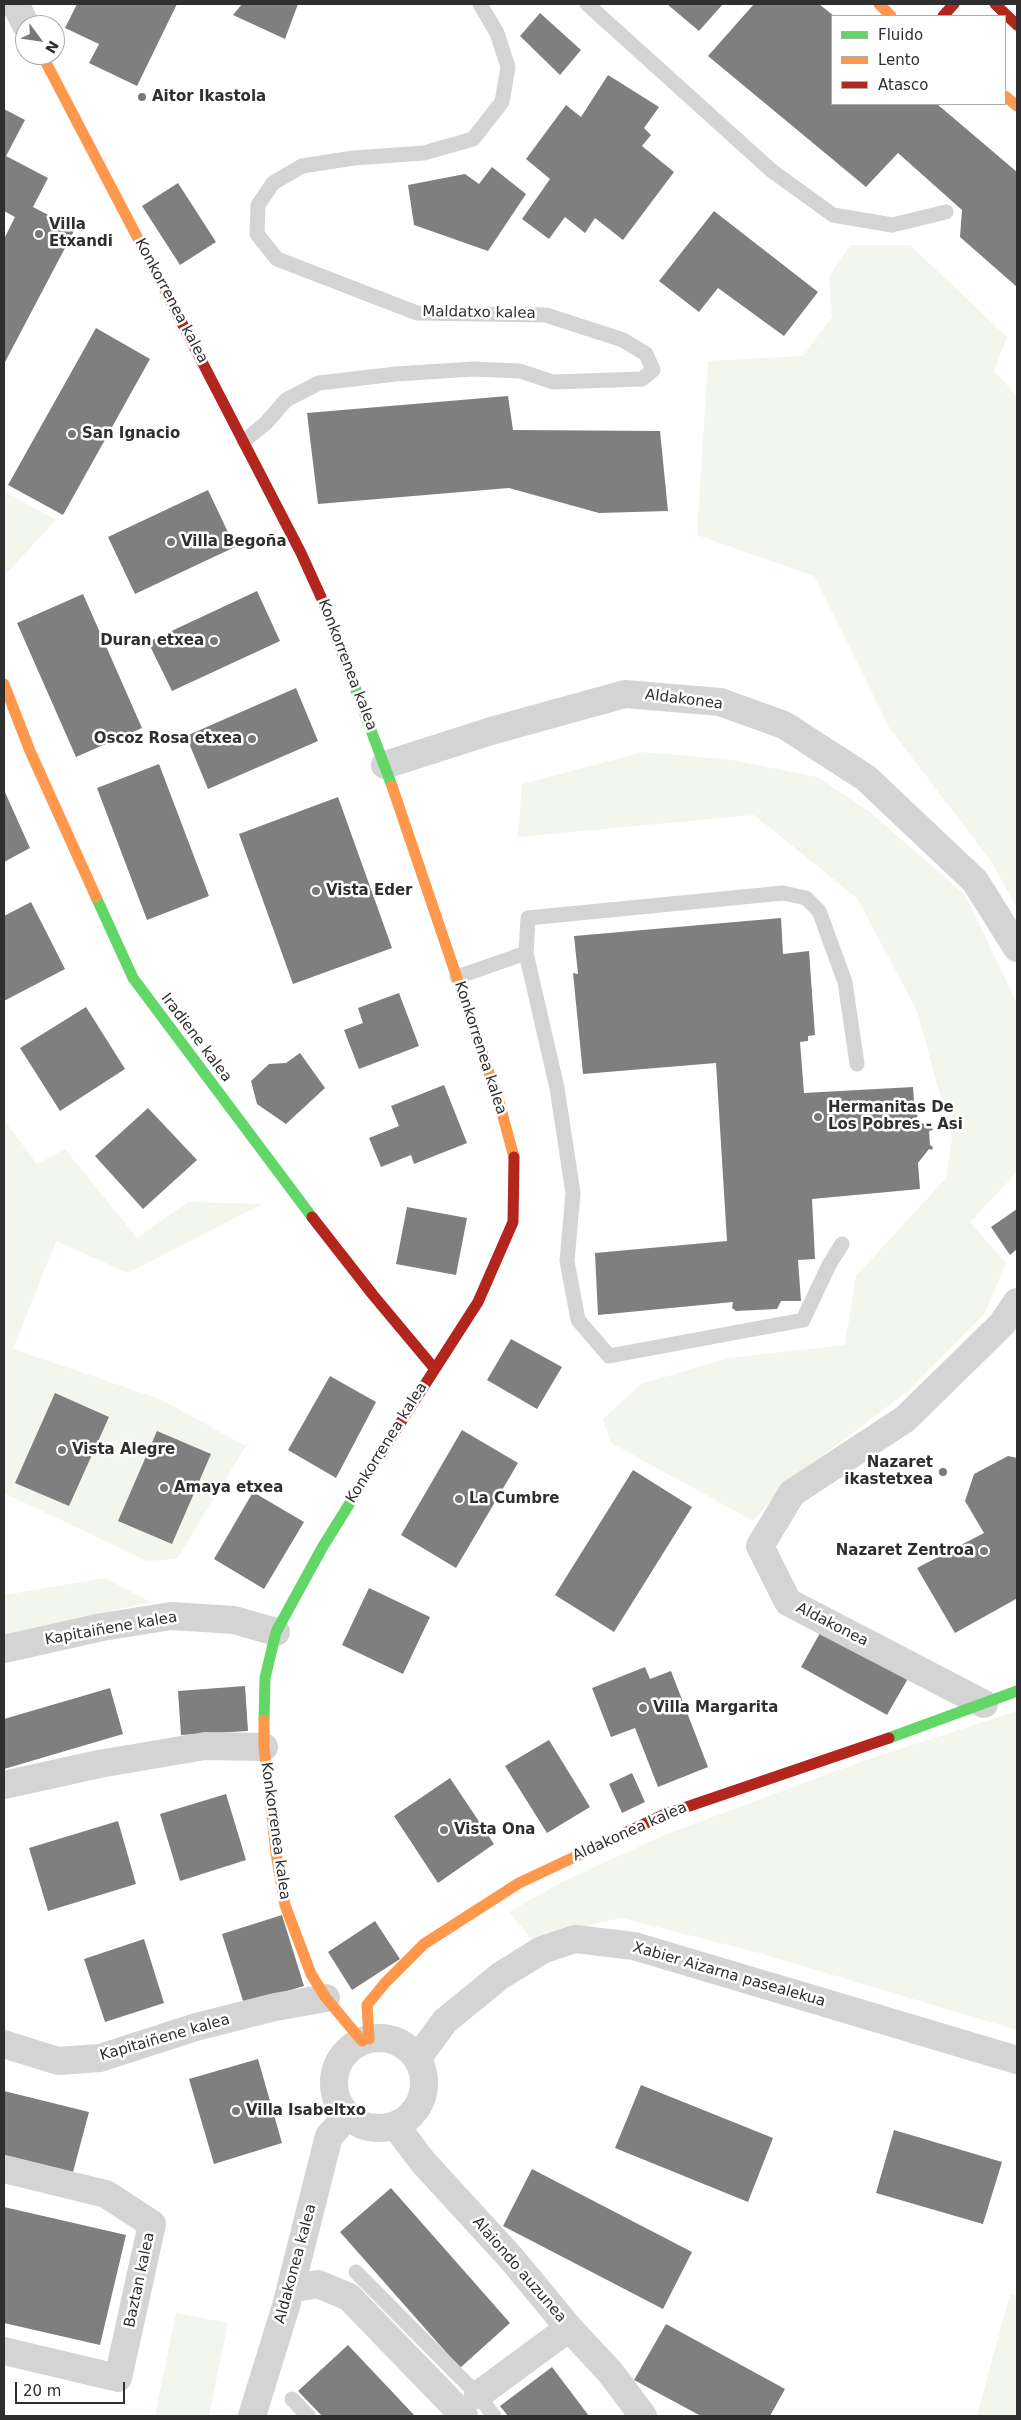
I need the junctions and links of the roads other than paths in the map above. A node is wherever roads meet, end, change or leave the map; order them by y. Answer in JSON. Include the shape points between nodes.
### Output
{"nodes":[{"id":1,"x":480,"y":4,"type":"edge"},
{"id":2,"x":587,"y":4,"type":"edge"},
{"id":3,"x":879,"y":4,"type":"edge"},
{"id":4,"x":954,"y":4,"type":"edge"},
{"id":5,"x":994,"y":4,"type":"edge"},
{"id":6,"x":890,"y":15,"type":"edge"},
{"id":7,"x":944,"y":15,"type":"edge"},
{"id":8,"x":1017,"y":25,"type":"edge"},
{"id":9,"x":47,"y":65,"type":"edge"},
{"id":10,"x":1006,"y":97,"type":"edge"},
{"id":11,"x":1017,"y":106,"type":"edge"},
{"id":12,"x":946,"y":212,"type":"dead end"},
{"id":13,"x":244,"y":442,"type":"junction"},
{"id":14,"x":4,"y":684,"type":"edge"},
{"id":15,"x":385,"y":765,"type":"junction"},
{"id":16,"x":1017,"y":948,"type":"edge"},
{"id":17,"x":526,"y":953,"type":"junction"},
{"id":18,"x":457,"y":977,"type":"junction"},
{"id":19,"x":856,"y":1064,"type":"dead end"},
{"id":20,"x":842,"y":1244,"type":"dead end"},
{"id":21,"x":1017,"y":1302,"type":"edge"},
{"id":22,"x":434,"y":1368,"type":"junction"},
{"id":23,"x":276,"y":1632,"type":"junction"},
{"id":24,"x":4,"y":1649,"type":"edge"},
{"id":25,"x":1017,"y":1691,"type":"edge"},
{"id":26,"x":984,"y":1704,"type":"junction"},
{"id":27,"x":264,"y":1747,"type":"junction"},
{"id":28,"x":4,"y":1785,"type":"edge"},
{"id":29,"x":326,"y":1998,"type":"junction"},
{"id":30,"x":365,"y":2040,"type":"junction"},
{"id":31,"x":4,"y":2044,"type":"edge"},
{"id":32,"x":417,"y":2059,"type":"junction"},
{"id":33,"x":1017,"y":2060,"type":"edge"},
{"id":34,"x":348,"y":2116,"type":"junction"},
{"id":35,"x":395,"y":2125,"type":"junction"},
{"id":36,"x":4,"y":2169,"type":"edge"},
{"id":37,"x":356,"y":2272,"type":"dead end"},
{"id":38,"x":291,"y":2289,"type":"junction"},
{"id":39,"x":569,"y":2328,"type":"junction"},
{"id":40,"x":4,"y":2351,"type":"edge"},
{"id":41,"x":292,"y":2399,"type":"dead end"},
{"id":42,"x":471,"y":2406,"type":"edge"},
{"id":43,"x":255,"y":2415,"type":"edge"},
{"id":44,"x":308,"y":2416,"type":"edge"},
{"id":45,"x":494,"y":2416,"type":"edge"},
{"id":46,"x":643,"y":2416,"type":"edge"}],
"edges":[{"from":1,"to":13,"type":"lane","name":"Maldatxo kalea","via":[[497,33],[508,67],[502,102],[473,139],[424,153],[302,166],[273,183],[258,205],[257,234],[277,259],[417,313],[546,315],[623,340],[646,354],[653,370],[642,379],[553,382],[520,371],[473,369],[319,383],[286,400]]},
{"from":2,"to":12,"type":"lane","via":[[772,172],[833,215],[892,224]]},
{"from":3,"to":6,"type":"street"},
{"from":4,"to":7,"type":"street"},
{"from":5,"to":8,"type":"street"},
{"from":9,"to":13,"type":"street","name":"Konkorrenea kalea"},
{"from":10,"to":11,"type":"street"},
{"from":13,"to":15,"type":"street","name":"Konkorrenea kalea","via":[[323,602]]},
{"from":14,"to":22,"type":"street","name":"Iradiene kalea","via":[[30,752],[133,978],[253,1140]]},
{"from":15,"to":16,"type":"street","name":"Aldakonea","via":[[491,731],[625,694],[720,702],[784,725],[866,778],[975,882]]},
{"from":15,"to":18,"type":"street","name":"Konkorrenea kalea"},
{"from":17,"to":18,"type":"lane"},
{"from":17,"to":19,"type":"lane","via":[[528,918],[783,893],[806,898],[819,911],[845,982]]},
{"from":17,"to":20,"type":"lane","via":[[557,1088],[573,1193],[567,1261],[578,1320],[609,1356],[803,1320]]},
{"from":18,"to":22,"type":"street","name":"Konkorrenea kalea","via":[[516,1163],[513,1222],[478,1302]]},
{"from":21,"to":26,"type":"street","name":"Aldakonea","via":[[1002,1324],[905,1419],[792,1493],[760,1546],[788,1602]]},
{"from":22,"to":23,"type":"street","name":"Konkorrenea kalea","via":[[322,1548]]},
{"from":23,"to":24,"type":"street","name":"Kapitaiñene kalea","via":[[234,1620],[171,1616],[102,1627]]},
{"from":23,"to":27,"type":"street","name":"Konkorrenea kalea","via":[[265,1678]]},
{"from":25,"to":26,"type":"street","name":"Aldakonea kalea"},
{"from":26,"to":30,"type":"street","name":"Aldakonea kalea","via":[[663,1814],[519,1883],[424,1944],[385,1983],[367,2005]]},
{"from":27,"to":28,"type":"street","via":[[205,1746],[99,1764]]},
{"from":27,"to":29,"type":"street","name":"Konkorrenea kalea","via":[[285,1905],[311,1974]]},
{"from":29,"to":30,"type":"street","name":"Konkorrenea kalea"},
{"from":29,"to":31,"type":"street","name":"Kapitaiñene kalea","via":[[196,2027],[100,2058],[58,2061]]},
{"from":30,"to":32,"type":"street","via":[[381,2038],[403,2045]]},
{"from":30,"to":34,"type":"street","via":[[351,2047],[335,2072],[338,2101]]},
{"from":32,"to":33,"type":"street","name":"Xabier Aizarna pasealekua","via":[[445,2021],[500,1976],[542,1950],[575,1939],[634,1946]]},
{"from":32,"to":35,"type":"street","via":[[423,2074],[423,2092],[416,2108]]},
{"from":34,"to":35,"type":"street","via":[[366,2126],[382,2128]]},
{"from":34,"to":38,"type":"street","name":"Aldakonea kalea","via":[[329,2136]]},
{"from":35,"to":39,"type":"street","name":"Alaiondo auzunea","via":[[423,2162],[511,2258]]},
{"from":36,"to":40,"type":"street","name":"Baztan kalea","via":[[106,2194],[152,2224],[118,2378]]},
{"from":37,"to":42,"type":"lane"},
{"from":38,"to":42,"type":"street","via":[[318,2284],[349,2297]]},
{"from":38,"to":43,"type":"street","name":"Aldakonea kalea"},
{"from":39,"to":42,"type":"street"},
{"from":39,"to":46,"type":"street","name":"Alaiondo auzunea","via":[[610,2372]]},
{"from":41,"to":44,"type":"lane"},
{"from":42,"to":45,"type":"lane"}]}
